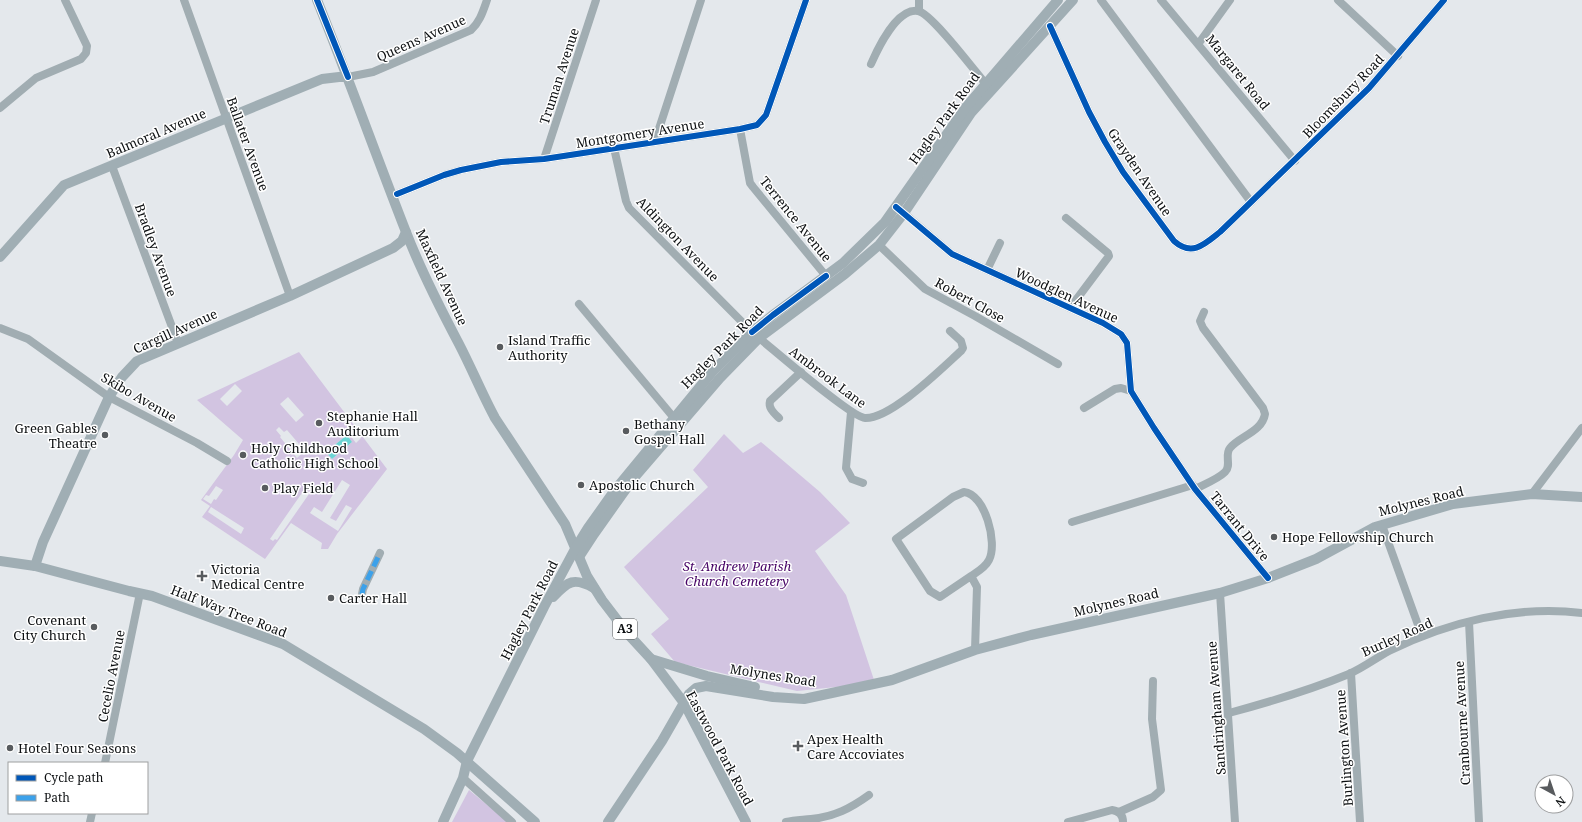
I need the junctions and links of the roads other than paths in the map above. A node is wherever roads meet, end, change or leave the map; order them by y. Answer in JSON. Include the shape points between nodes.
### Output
{"nodes":[{"id":1,"x":65,"y":0,"type":"edge"},
{"id":2,"x":184,"y":0,"type":"edge"},
{"id":3,"x":317,"y":0,"type":"edge"},
{"id":4,"x":486,"y":0,"type":"edge"},
{"id":5,"x":596,"y":0,"type":"edge"},
{"id":6,"x":701,"y":0,"type":"edge"},
{"id":7,"x":806,"y":0,"type":"edge"},
{"id":8,"x":919,"y":0,"type":"edge"},
{"id":9,"x":1058,"y":0,"type":"edge"},
{"id":10,"x":1073,"y":0,"type":"edge"},
{"id":11,"x":1101,"y":0,"type":"edge"},
{"id":12,"x":1161,"y":0,"type":"edge"},
{"id":13,"x":1230,"y":0,"type":"edge"},
{"id":14,"x":1338,"y":0,"type":"edge"},
{"id":15,"x":1444,"y":0,"type":"edge"},
{"id":16,"x":919,"y":11,"type":"junction"},
{"id":17,"x":1050,"y":26,"type":"junction"},
{"id":18,"x":1198,"y":43,"type":"junction"},
{"id":19,"x":1398,"y":56,"type":"junction"},
{"id":20,"x":871,"y":64,"type":"dead end"},
{"id":21,"x":348,"y":77,"type":"junction"},
{"id":22,"x":985,"y":83,"type":"junction"},
{"id":23,"x":0,"y":108,"type":"edge"},
{"id":24,"x":226,"y":118,"type":"junction"},
{"id":25,"x":740,"y":129,"type":"junction"},
{"id":26,"x":654,"y":141,"type":"junction"},
{"id":27,"x":614,"y":148,"type":"junction"},
{"id":28,"x":544,"y":159,"type":"junction"},
{"id":29,"x":1295,"y":160,"type":"junction"},
{"id":30,"x":112,"y":166,"type":"junction"},
{"id":31,"x":397,"y":194,"type":"dead end"},
{"id":32,"x":1251,"y":202,"type":"junction"},
{"id":33,"x":900,"y":210,"type":"junction"},
{"id":34,"x":1066,"y":218,"type":"dead end"},
{"id":35,"x":406,"y":232,"type":"junction"},
{"id":36,"x":1000,"y":243,"type":"dead end"},
{"id":37,"x":879,"y":245,"type":"junction"},
{"id":38,"x":0,"y":257,"type":"edge"},
{"id":39,"x":987,"y":270,"type":"junction"},
{"id":40,"x":826,"y":276,"type":"junction"},
{"id":41,"x":290,"y":296,"type":"junction"},
{"id":42,"x":579,"y":304,"type":"dead end"},
{"id":43,"x":1070,"y":308,"type":"junction"},
{"id":44,"x":1204,"y":312,"type":"dead end"},
{"id":45,"x":0,"y":328,"type":"edge"},
{"id":46,"x":950,"y":331,"type":"dead end"},
{"id":47,"x":755,"y":335,"type":"junction"},
{"id":48,"x":178,"y":342,"type":"junction"},
{"id":49,"x":1058,"y":364,"type":"dead end"},
{"id":50,"x":801,"y":372,"type":"junction"},
{"id":51,"x":1131,"y":391,"type":"junction"},
{"id":52,"x":109,"y":397,"type":"junction"},
{"id":53,"x":1084,"y":408,"type":"dead end"},
{"id":54,"x":851,"y":412,"type":"junction"},
{"id":55,"x":674,"y":418,"type":"junction"},
{"id":56,"x":779,"y":418,"type":"dead end"},
{"id":57,"x":1582,"y":428,"type":"edge"},
{"id":58,"x":227,"y":461,"type":"dead end"},
{"id":59,"x":863,"y":484,"type":"dead end"},
{"id":60,"x":1194,"y":487,"type":"junction"},
{"id":61,"x":1532,"y":494,"type":"junction"},
{"id":62,"x":1582,"y":497,"type":"edge"},
{"id":63,"x":1072,"y":522,"type":"dead end"},
{"id":64,"x":1382,"y":525,"type":"junction"},
{"id":65,"x":380,"y":553,"type":"dead end"},
{"id":66,"x":576,"y":553,"type":"junction"},
{"id":67,"x":0,"y":561,"type":"edge"},
{"id":68,"x":36,"y":566,"type":"junction"},
{"id":69,"x":971,"y":576,"type":"junction"},
{"id":70,"x":1268,"y":578,"type":"junction"},
{"id":71,"x":594,"y":588,"type":"junction"},
{"id":72,"x":1220,"y":592,"type":"junction"},
{"id":73,"x":140,"y":593,"type":"junction"},
{"id":74,"x":362,"y":594,"type":"dead end"},
{"id":75,"x":544,"y":607,"type":"junction"},
{"id":76,"x":1582,"y":613,"type":"edge"},
{"id":77,"x":1469,"y":622,"type":"junction"},
{"id":78,"x":1422,"y":636,"type":"junction"},
{"id":79,"x":975,"y":650,"type":"junction"},
{"id":80,"x":651,"y":659,"type":"junction"},
{"id":81,"x":1351,"y":673,"type":"junction"},
{"id":82,"x":1153,"y":681,"type":"dead end"},
{"id":83,"x":814,"y":696,"type":"junction"},
{"id":84,"x":684,"y":703,"type":"junction"},
{"id":85,"x":1229,"y":713,"type":"junction"},
{"id":86,"x":468,"y":761,"type":"junction"},
{"id":87,"x":105,"y":762,"type":"edge"},
{"id":88,"x":463,"y":778,"type":"junction"},
{"id":89,"x":869,"y":795,"type":"dead end"},
{"id":90,"x":1119,"y":812,"type":"junction"},
{"id":91,"x":742,"y":820,"type":"edge"},
{"id":92,"x":443,"y":822,"type":"edge"},
{"id":93,"x":512,"y":822,"type":"edge"},
{"id":94,"x":535,"y":822,"type":"edge"},
{"id":95,"x":608,"y":822,"type":"edge"},
{"id":96,"x":786,"y":822,"type":"edge"},
{"id":97,"x":1068,"y":822,"type":"edge"},
{"id":98,"x":1123,"y":822,"type":"edge"},
{"id":99,"x":1235,"y":822,"type":"edge"},
{"id":100,"x":1360,"y":822,"type":"edge"},
{"id":101,"x":1479,"y":822,"type":"edge"}],
"edges":[{"from":1,"to":23,"type":"street","via":[[87,46],[86,53],[81,59],[36,78]]},
{"from":2,"to":24,"type":"street","name":"Ballater Avenue"},
{"from":3,"to":21,"type":"main road","name":"Maxfield Avenue"},
{"from":4,"to":21,"type":"street","name":"Queens Avenue","via":[[477,25],[471,30],[373,72]]},
{"from":5,"to":28,"type":"street","name":"Truman Avenue"},
{"from":6,"to":26,"type":"street"},
{"from":7,"to":25,"type":"street","name":"Montgomery Avenue","via":[[766,115],[757,124]]},
{"from":8,"to":16,"type":"street"},
{"from":9,"to":22,"type":"main road","name":"Hagley Park Road"},
{"from":10,"to":17,"type":"main road","name":"Hagley Park Road"},
{"from":11,"to":32,"type":"street"},
{"from":12,"to":18,"type":"street","name":"Margaret Road"},
{"from":13,"to":18,"type":"street"},
{"from":14,"to":19,"type":"street"},
{"from":15,"to":19,"type":"street","name":"Bloomsbury Road"},
{"from":16,"to":20,"type":"street","via":[[905,15],[890,29]]},
{"from":16,"to":22,"type":"street","via":[[931,19]]},
{"from":17,"to":32,"type":"street","name":"Grayden Avenue","via":[[1105,142],[1123,172],[1180,247],[1189,250],[1207,242]]},
{"from":17,"to":33,"type":"main road","name":"Hagley Park Road","via":[[971,113]]},
{"from":18,"to":29,"type":"street","name":"Margaret Road"},
{"from":19,"to":29,"type":"street","name":"Bloomsbury Road"},
{"from":21,"to":24,"type":"main road","name":"Balmoral Avenue","via":[[322,79]]},
{"from":21,"to":35,"type":"main road","name":"Maxfield Avenue"},
{"from":22,"to":33,"type":"main road","name":"Hagley Park Road","via":[[966,107]]},
{"from":24,"to":30,"type":"main road","name":"Balmoral Avenue"},
{"from":24,"to":41,"type":"street","name":"Ballater Avenue"},
{"from":25,"to":26,"type":"street","name":"Montgomery Avenue"},
{"from":25,"to":40,"type":"street","name":"Terrence Avenue","via":[[750,183]]},
{"from":26,"to":27,"type":"street","name":"Montgomery Avenue"},
{"from":27,"to":28,"type":"street","name":"Montgomery Avenue"},
{"from":27,"to":47,"type":"street","name":"Aldington Avenue","via":[[626,201],[630,208]]},
{"from":28,"to":31,"type":"street","name":"Montgomery Avenue","via":[[501,162],[461,170]]},
{"from":29,"to":32,"type":"street","name":"Bloomsbury Road"},
{"from":30,"to":38,"type":"main road","name":"Balmoral Avenue","via":[[64,185]]},
{"from":30,"to":48,"type":"street","name":"Bradley Avenue"},
{"from":33,"to":37,"type":"main road","name":"Hagley Park Road"},
{"from":33,"to":39,"type":"street","name":"Woodglen Avenue","via":[[952,254]]},
{"from":33,"to":40,"type":"main road","name":"Hagley Park Road","via":[[844,264]]},
{"from":34,"to":43,"type":"street","via":[[1109,256]]},
{"from":35,"to":41,"type":"main road","name":"Cargill Avenue","via":[[398,245]]},
{"from":35,"to":66,"type":"main road","name":"Maxfield Avenue","via":[[432,292],[495,418],[565,524]]},
{"from":36,"to":39,"type":"street"},
{"from":37,"to":47,"type":"main road","name":"Hagley Park Road","via":[[845,274]]},
{"from":37,"to":49,"type":"street","name":"Robert Close","via":[[925,289]]},
{"from":39,"to":43,"type":"street","name":"Woodglen Avenue"},
{"from":40,"to":47,"type":"main road","name":"Hagley Park Road","via":[[772,315]]},
{"from":41,"to":48,"type":"main road","name":"Cargill Avenue"},
{"from":42,"to":55,"type":"street"},
{"from":43,"to":51,"type":"street","name":"Woodglen Avenue","via":[[1115,329],[1124,338],[1128,349]]},
{"from":44,"to":60,"type":"street","via":[[1201,324],[1265,414],[1258,427],[1230,448],[1225,472]]},
{"from":45,"to":52,"type":"street","name":"Skibo Avenue","via":[[28,339]]},
{"from":46,"to":54,"type":"street","name":"Ambrook Lane","via":[[961,341],[963,348],[929,381],[896,405],[873,417],[861,418]]},
{"from":47,"to":50,"type":"street","name":"Ambrook Lane"},
{"from":47,"to":55,"type":"main road","name":"Hagley Park Road","via":[[713,371]]},
{"from":47,"to":66,"type":"main road","name":"Hagley Park Road","via":[[633,479]]},
{"from":48,"to":52,"type":"main road","name":"Cargill Avenue","via":[[137,361],[122,377]]},
{"from":50,"to":54,"type":"street","name":"Ambrook Lane"},
{"from":50,"to":56,"type":"street","via":[[770,401],[769,405]]},
{"from":51,"to":53,"type":"street","via":[[1115,389]]},
{"from":51,"to":60,"type":"street","name":"Woodglen Avenue"},
{"from":52,"to":58,"type":"street","name":"Skibo Avenue"},
{"from":52,"to":68,"type":"main road","name":"Cargill Avenue","via":[[43,542]]},
{"from":54,"to":59,"type":"street","via":[[846,468],[852,479]]},
{"from":55,"to":66,"type":"main road","name":"Hagley Park Road","via":[[615,490],[588,528]]},
{"from":57,"to":61,"type":"street"},
{"from":60,"to":63,"type":"street"},
{"from":60,"to":70,"type":"street","name":"Tarrant Drive"},
{"from":61,"to":62,"type":"main road","name":"Molynes Road"},
{"from":61,"to":64,"type":"main road","name":"Molynes Road","via":[[1453,504]]},
{"from":64,"to":70,"type":"main road","name":"Molynes Road","via":[[1316,559]]},
{"from":64,"to":78,"type":"street"},
{"from":65,"to":74,"type":"street"},
{"from":66,"to":71,"type":"main road","name":"Eastwood Park Road","number":"A3"},
{"from":66,"to":75,"type":"main road","name":"Hagley Park Road"},
{"from":67,"to":68,"type":"main road","name":"Half Way Tree Road"},
{"from":68,"to":73,"type":"main road","name":"Half Way Tree Road"},
{"from":69,"to":69,"type":"street","via":[[989,562],[993,543],[988,518],[973,495],[964,492],[953,497],[896,539],[935,595],[940,597]]},
{"from":69,"to":79,"type":"street","via":[[977,587]]},
{"from":70,"to":72,"type":"main road","name":"Molynes Road"},
{"from":71,"to":75,"type":"main road","via":[[583,582],[571,582]]},
{"from":71,"to":80,"type":"main road","name":"Eastwood Park Road","number":"A3","via":[[628,634]]},
{"from":72,"to":79,"type":"main road","name":"Molynes Road"},
{"from":72,"to":85,"type":"street","name":"Sandringham Avenue"},
{"from":73,"to":86,"type":"main road","name":"Half Way Tree Road","via":[[282,644],[424,729]]},
{"from":73,"to":87,"type":"street","name":"Cecelio Avenue"},
{"from":75,"to":86,"type":"main road","name":"Hagley Park Road"},
{"from":76,"to":77,"type":"street","name":"Burley Road","via":[[1532,610]]},
{"from":77,"to":78,"type":"street","name":"Burley Road"},
{"from":77,"to":101,"type":"street","name":"Cranbourne Avenue"},
{"from":78,"to":81,"type":"street","name":"Burley Road"},
{"from":79,"to":83,"type":"main road","name":"Molynes Road","via":[[892,680]]},
{"from":80,"to":83,"type":"main road","name":"Molynes Road","via":[[748,686]]},
{"from":80,"to":84,"type":"main road","name":"Eastwood Park Road","number":"A3"},
{"from":81,"to":85,"type":"street","name":"Burley Road","via":[[1272,702]]},
{"from":81,"to":100,"type":"street","name":"Burlington Avenue"},
{"from":82,"to":90,"type":"street","via":[[1152,719],[1160,790],[1153,797]]},
{"from":83,"to":84,"type":"main road","via":[[804,699],[773,697],[701,686],[692,690]]},
{"from":84,"to":91,"type":"main road","name":"Eastwood Park Road","number":"A3"},
{"from":84,"to":95,"type":"main road"},
{"from":85,"to":99,"type":"street","name":"Sandringham Avenue"},
{"from":86,"to":88,"type":"main road","name":"Hagley Park Road"},
{"from":86,"to":94,"type":"main road","name":"Half Way Tree Road"},
{"from":88,"to":92,"type":"main road","name":"Hagley Park Road"},
{"from":88,"to":93,"type":"street"},
{"from":89,"to":96,"type":"street","via":[[842,813]]},
{"from":90,"to":97,"type":"street","via":[[1108,811]]},
{"from":90,"to":98,"type":"street"}]}
